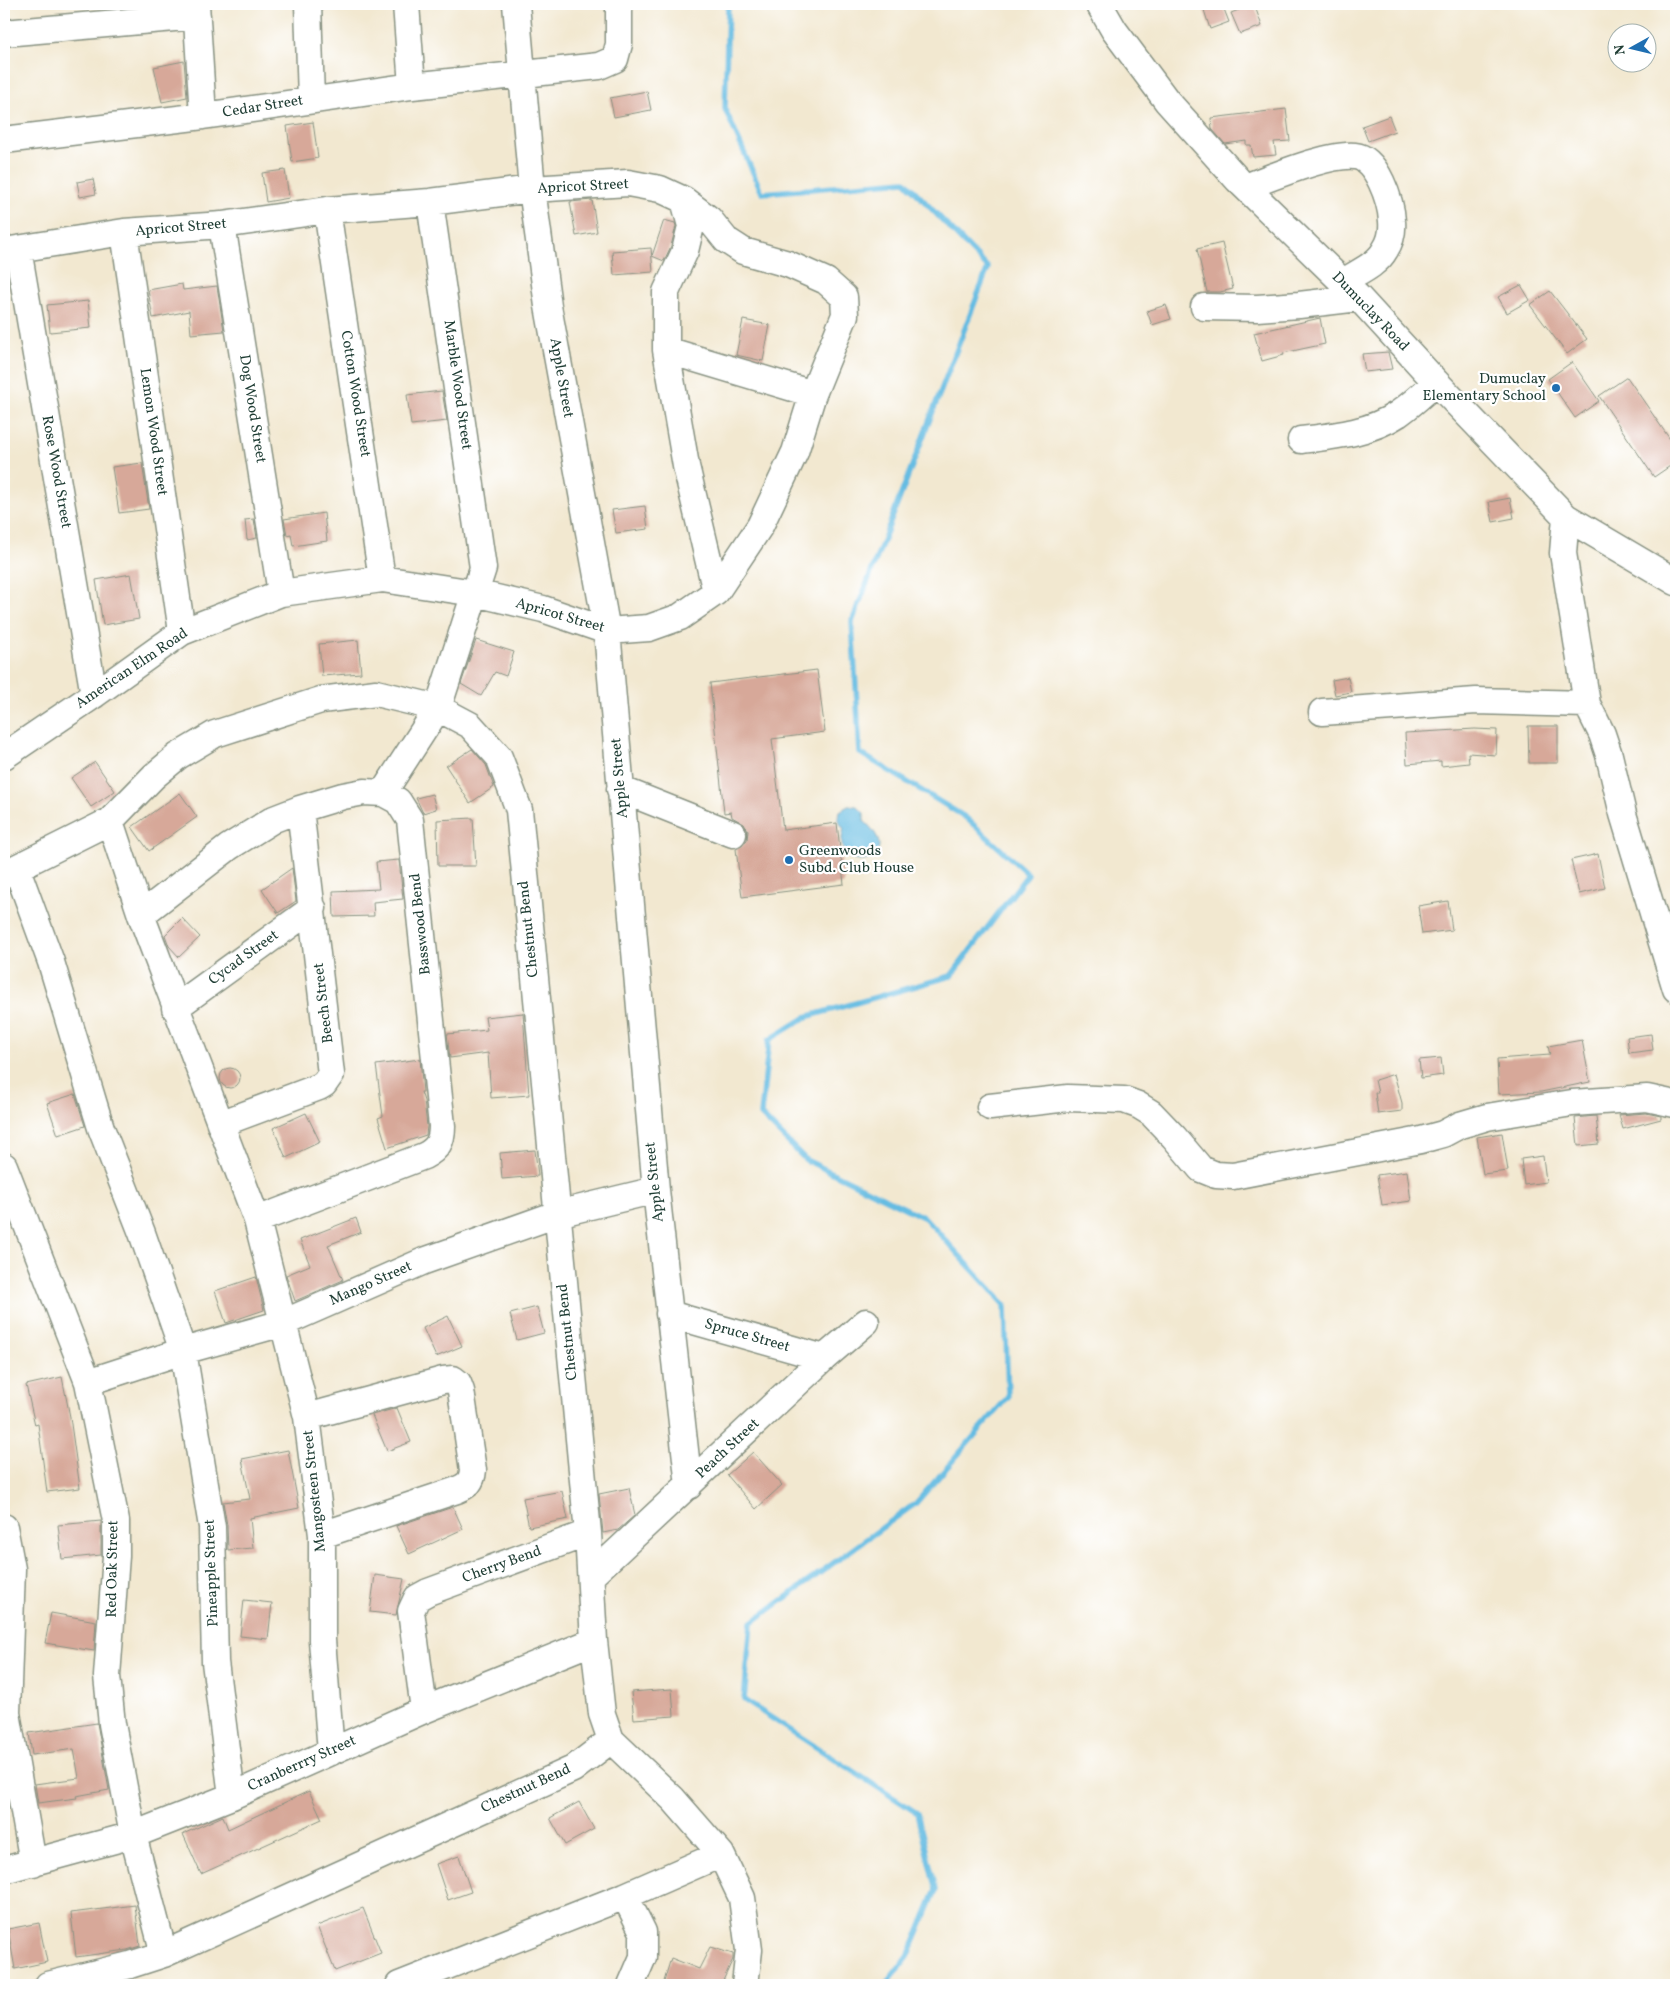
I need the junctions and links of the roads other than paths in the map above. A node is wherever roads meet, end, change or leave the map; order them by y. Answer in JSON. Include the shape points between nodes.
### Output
{"nodes":[{"id":1,"x":308,"y":4,"type":"edge"},
{"id":2,"x":406,"y":4,"type":"edge"},
{"id":3,"x":516,"y":4,"type":"edge"},
{"id":4,"x":619,"y":4,"type":"edge"},
{"id":5,"x":1099,"y":4,"type":"edge"},
{"id":6,"x":197,"y":10,"type":"edge"},
{"id":7,"x":4,"y":33,"type":"edge"},
{"id":8,"x":522,"y":74,"type":"junction"},
{"id":9,"x":412,"y":86,"type":"junction"},
{"id":10,"x":311,"y":100,"type":"junction"},
{"id":11,"x":202,"y":116,"type":"junction"},
{"id":12,"x":4,"y":140,"type":"edge"},
{"id":13,"x":1246,"y":187,"type":"junction"},
{"id":14,"x":532,"y":189,"type":"junction"},
{"id":15,"x":684,"y":200,"type":"junction"},
{"id":16,"x":430,"y":202,"type":"junction"},
{"id":17,"x":327,"y":210,"type":"junction"},
{"id":18,"x":222,"y":225,"type":"junction"},
{"id":19,"x":124,"y":232,"type":"junction"},
{"id":20,"x":11,"y":250,"type":"edge"},
{"id":21,"x":1351,"y":290,"type":"junction"},
{"id":22,"x":1204,"y":307,"type":"dead end"},
{"id":23,"x":666,"y":350,"type":"junction"},
{"id":24,"x":1436,"y":382,"type":"junction"},
{"id":25,"x":813,"y":394,"type":"junction"},
{"id":26,"x":1301,"y":440,"type":"dead end"},
{"id":27,"x":1566,"y":517,"type":"junction"},
{"id":28,"x":382,"y":578,"type":"junction"},
{"id":29,"x":1676,"y":582,"type":"edge"},
{"id":30,"x":716,"y":592,"type":"junction"},
{"id":31,"x":281,"y":593,"type":"junction"},
{"id":32,"x":475,"y":593,"type":"junction"},
{"id":33,"x":607,"y":631,"type":"junction"},
{"id":34,"x":182,"y":632,"type":"junction"},
{"id":35,"x":94,"y":695,"type":"junction"},
{"id":36,"x":1587,"y":704,"type":"junction"},
{"id":37,"x":438,"y":708,"type":"junction"},
{"id":38,"x":1322,"y":712,"type":"dead end"},
{"id":39,"x":4,"y":756,"type":"edge"},
{"id":40,"x":620,"y":789,"type":"junction"},
{"id":41,"x":383,"y":793,"type":"junction"},
{"id":42,"x":300,"y":809,"type":"junction"},
{"id":43,"x":110,"y":821,"type":"junction"},
{"id":44,"x":733,"y":834,"type":"dead end"},
{"id":45,"x":10,"y":871,"type":"edge"},
{"id":46,"x":313,"y":908,"type":"junction"},
{"id":47,"x":141,"y":915,"type":"junction"},
{"id":48,"x":1676,"y":989,"type":"edge"},
{"id":49,"x":175,"y":1008,"type":"junction"},
{"id":50,"x":990,"y":1107,"type":"dead end"},
{"id":51,"x":1676,"y":1110,"type":"edge"},
{"id":52,"x":220,"y":1124,"type":"junction"},
{"id":53,"x":6,"y":1180,"type":"edge"},
{"id":54,"x":656,"y":1190,"type":"junction"},
{"id":55,"x":557,"y":1214,"type":"junction"},
{"id":56,"x":257,"y":1220,"type":"junction"},
{"id":57,"x":669,"y":1314,"type":"junction"},
{"id":58,"x":866,"y":1322,"type":"dead end"},
{"id":59,"x":283,"y":1323,"type":"junction"},
{"id":60,"x":183,"y":1351,"type":"junction"},
{"id":61,"x":824,"y":1358,"type":"junction"},
{"id":62,"x":88,"y":1382,"type":"junction"},
{"id":63,"x":307,"y":1417,"type":"junction"},
{"id":64,"x":689,"y":1486,"type":"junction"},
{"id":65,"x":4,"y":1527,"type":"edge"},
{"id":66,"x":588,"y":1533,"type":"junction"},
{"id":67,"x":322,"y":1535,"type":"junction"},
{"id":68,"x":591,"y":1576,"type":"junction"},
{"id":69,"x":594,"y":1640,"type":"junction"},
{"id":70,"x":424,"y":1710,"type":"junction"},
{"id":71,"x":611,"y":1740,"type":"junction"},
{"id":72,"x":331,"y":1752,"type":"junction"},
{"id":73,"x":232,"y":1796,"type":"junction"},
{"id":74,"x":133,"y":1835,"type":"junction"},
{"id":75,"x":721,"y":1854,"type":"junction"},
{"id":76,"x":33,"y":1863,"type":"junction"},
{"id":77,"x":4,"y":1870,"type":"edge"},
{"id":78,"x":625,"y":1896,"type":"junction"},
{"id":79,"x":164,"y":1954,"type":"junction"},
{"id":80,"x":48,"y":1985,"type":"edge"},
{"id":81,"x":399,"y":1985,"type":"edge"},
{"id":82,"x":631,"y":1985,"type":"edge"},
{"id":83,"x":745,"y":1985,"type":"edge"}],
"edges":[{"from":1,"to":10,"type":"street"},
{"from":2,"to":9,"type":"street"},
{"from":3,"to":8,"type":"street","name":"Apple Street"},
{"from":4,"to":8,"type":"street","name":"Cedar Street","via":[[619,44],[615,60],[599,66]]},
{"from":5,"to":13,"type":"street","name":"Dumuclay Road","via":[[1114,30],[1167,101]]},
{"from":6,"to":7,"type":"street"},
{"from":6,"to":11,"type":"street"},
{"from":8,"to":9,"type":"street","name":"Cedar Street"},
{"from":8,"to":14,"type":"street","name":"Apple Street"},
{"from":9,"to":10,"type":"street","name":"Cedar Street"},
{"from":10,"to":11,"type":"street","name":"Cedar Street"},
{"from":11,"to":12,"type":"street","name":"Cedar Street"},
{"from":13,"to":21,"type":"street","name":"Dumuclay Road"},
{"from":13,"to":21,"type":"street","via":[[1330,158],[1356,156],[1370,164],[1389,202],[1391,239],[1384,253]]},
{"from":14,"to":15,"type":"street","name":"Apricot Street","via":[[628,183],[660,189]]},
{"from":14,"to":16,"type":"street","name":"Apricot Street"},
{"from":14,"to":33,"type":"street","name":"Apple Street","via":[[548,306]]},
{"from":15,"to":23,"type":"street","via":[[691,226],[685,251],[666,292]]},
{"from":15,"to":25,"type":"street","name":"Apricot Street","via":[[709,219],[726,240],[743,251],[788,264],[826,281],[844,297],[846,315]]},
{"from":16,"to":17,"type":"street","name":"Apricot Street"},
{"from":16,"to":32,"type":"street","name":"Marble Wood Street","via":[[483,568]]},
{"from":17,"to":18,"type":"street","name":"Apricot Street"},
{"from":17,"to":28,"type":"street","name":"Cotton Wood Street"},
{"from":18,"to":19,"type":"street","name":"Apricot Street"},
{"from":18,"to":31,"type":"street","name":"Dog Wood Street"},
{"from":19,"to":20,"type":"street","name":"Apricot Street"},
{"from":19,"to":34,"type":"street","name":"Lemon Wood Street"},
{"from":20,"to":35,"type":"street","name":"Rose Wood Street"},
{"from":21,"to":22,"type":"street","via":[[1299,305]]},
{"from":21,"to":24,"type":"street","name":"Dumuclay Road"},
{"from":23,"to":25,"type":"street"},
{"from":23,"to":30,"type":"street","via":[[686,466]]},
{"from":24,"to":26,"type":"street","via":[[1399,414],[1383,423],[1343,434]]},
{"from":24,"to":27,"type":"street","name":"Dumuclay Road"},
{"from":25,"to":30,"type":"street","name":"Apricot Street","via":[[795,452],[760,526]]},
{"from":27,"to":29,"type":"street","name":"Dumuclay Road"},
{"from":27,"to":36,"type":"street","via":[[1563,553]]},
{"from":28,"to":31,"type":"street","name":"American Elm Road"},
{"from":28,"to":32,"type":"street","name":"American Elm Road"},
{"from":30,"to":33,"type":"street","name":"Apricot Street","via":[[680,617],[649,628]]},
{"from":31,"to":34,"type":"street","name":"American Elm Road"},
{"from":32,"to":33,"type":"street","name":"Apricot Street","via":[[542,608]]},
{"from":32,"to":37,"type":"street"},
{"from":33,"to":40,"type":"street","name":"Apple Street"},
{"from":34,"to":35,"type":"street","name":"American Elm Road"},
{"from":35,"to":39,"type":"street","name":"American Elm Road"},
{"from":36,"to":38,"type":"street","via":[[1476,701]]},
{"from":36,"to":48,"type":"street","via":[[1609,755],[1623,814]]},
{"from":37,"to":41,"type":"street"},
{"from":37,"to":43,"type":"street","name":"Chestnut Bend","via":[[376,693],[321,700],[215,734],[178,756]]},
{"from":37,"to":55,"type":"street","name":"Chestnut Bend","via":[[470,725],[498,757],[519,810]]},
{"from":40,"to":44,"type":"street"},
{"from":40,"to":54,"type":"street","name":"Apple Street"},
{"from":41,"to":42,"type":"street","via":[[343,796]]},
{"from":41,"to":56,"type":"street","name":"Basswood Bend","via":[[398,801],[410,820],[442,1136],[433,1152]]},
{"from":42,"to":46,"type":"street","name":"Beech Street"},
{"from":42,"to":47,"type":"street","via":[[274,819],[229,847]]},
{"from":43,"to":45,"type":"street","name":"Chestnut Bend"},
{"from":43,"to":47,"type":"street","name":"Mangosteen Street"},
{"from":45,"to":60,"type":"street","name":"Pineapple Street","via":[[50,962],[101,1128]]},
{"from":46,"to":49,"type":"street","name":"Cycad Street"},
{"from":46,"to":52,"type":"street","name":"Beech Street","via":[[331,1074],[319,1087]]},
{"from":47,"to":49,"type":"street","name":"Mangosteen Street"},
{"from":49,"to":52,"type":"street","name":"Mangosteen Street"},
{"from":50,"to":51,"type":"street","via":[[1068,1098],[1124,1100],[1151,1113],[1201,1169],[1216,1175],[1233,1176],[1421,1140],[1487,1117],[1572,1103],[1647,1098]]},
{"from":52,"to":56,"type":"street","name":"Mangosteen Street"},
{"from":53,"to":62,"type":"street","name":"Red Oak Street"},
{"from":54,"to":55,"type":"street","name":"Mango Street"},
{"from":54,"to":57,"type":"street","name":"Apple Street"},
{"from":55,"to":59,"type":"street","name":"Mango Street","via":[[424,1261]]},
{"from":55,"to":66,"type":"street","name":"Chestnut Bend"},
{"from":56,"to":59,"type":"street","name":"Mangosteen Street"},
{"from":57,"to":61,"type":"street","name":"Spruce Street"},
{"from":57,"to":64,"type":"street","name":"Apple Street"},
{"from":58,"to":61,"type":"street","name":"Peach Street"},
{"from":59,"to":60,"type":"street","name":"Mango Street"},
{"from":59,"to":63,"type":"street","name":"Mangosteen Street"},
{"from":60,"to":62,"type":"street","name":"Mango Street"},
{"from":60,"to":73,"type":"street","name":"Pineapple Street","via":[[212,1527],[215,1662]]},
{"from":61,"to":64,"type":"street","name":"Peach Street"},
{"from":62,"to":74,"type":"street","name":"Red Oak Street","via":[[116,1521],[108,1676],[112,1724]]},
{"from":63,"to":67,"type":"street","name":"Mangosteen Street"},
{"from":63,"to":67,"type":"street","via":[[453,1379],[461,1391],[473,1470],[469,1484],[457,1490]]},
{"from":64,"to":68,"type":"street","name":"Peach Street"},
{"from":65,"to":76,"type":"street","via":[[12,1570],[7,1713]]},
{"from":66,"to":68,"type":"street","name":"Chestnut Bend"},
{"from":66,"to":70,"type":"street","name":"Cherry Bend","via":[[416,1598],[411,1611]]},
{"from":67,"to":72,"type":"street","name":"Mangosteen Street","via":[[322,1640]]},
{"from":68,"to":69,"type":"street","name":"Chestnut Bend"},
{"from":69,"to":70,"type":"street","name":"Cranberrry Street"},
{"from":69,"to":71,"type":"street","name":"Chestnut Bend","via":[[602,1714]]},
{"from":70,"to":72,"type":"street","name":"Cranberrry Street"},
{"from":71,"to":75,"type":"street","via":[[673,1799]]},
{"from":71,"to":79,"type":"street","name":"Chestnut Bend","via":[[573,1768]]},
{"from":72,"to":73,"type":"street","name":"Cranberrry Street"},
{"from":73,"to":74,"type":"street","name":"Cranberrry Street"},
{"from":74,"to":76,"type":"street","name":"Cranberrry Street"},
{"from":74,"to":79,"type":"street","name":"Red Oak Street"},
{"from":75,"to":78,"type":"street"},
{"from":75,"to":83,"type":"street","via":[[742,1898],[749,1950]]},
{"from":76,"to":77,"type":"street","name":"Cranberrry Street"},
{"from":78,"to":81,"type":"street"},
{"from":78,"to":82,"type":"street","via":[[643,1932],[643,1957]]},
{"from":79,"to":80,"type":"street","name":"Chestnut Bend","via":[[130,1966]]}]}
